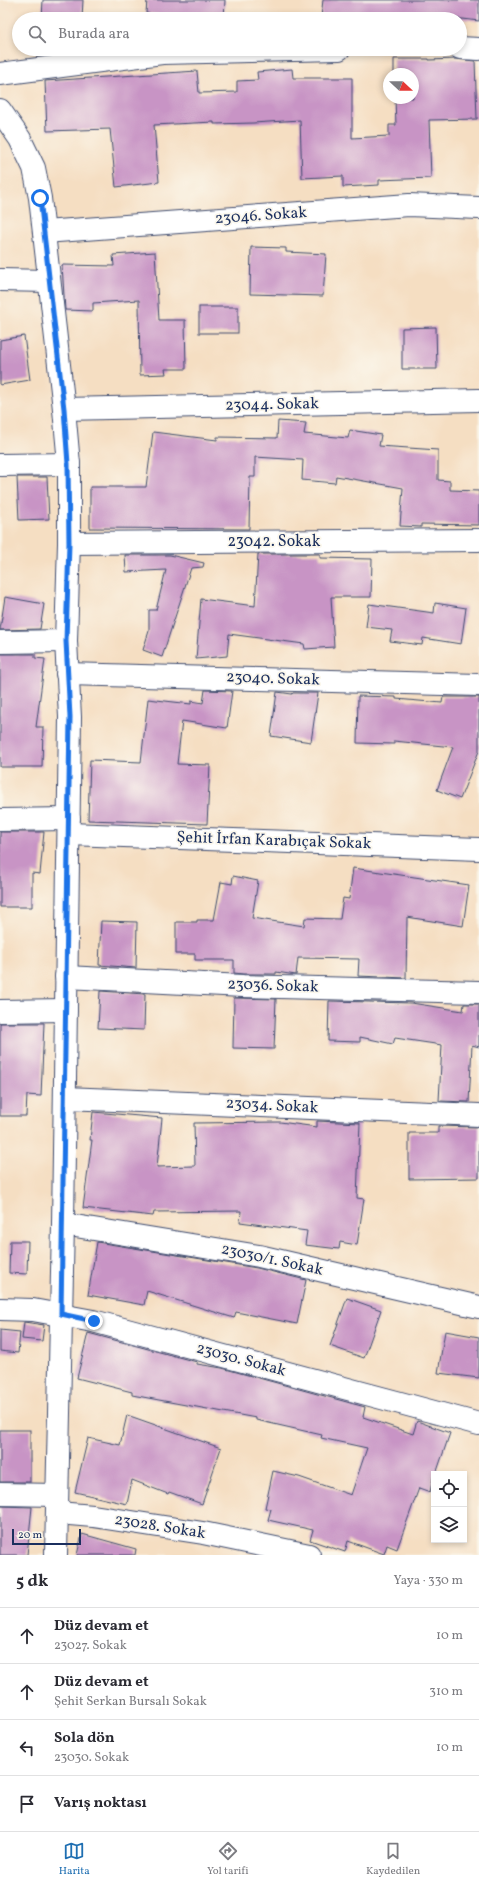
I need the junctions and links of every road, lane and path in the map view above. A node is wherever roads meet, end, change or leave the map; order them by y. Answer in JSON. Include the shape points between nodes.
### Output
{"nodes":[{"id":1,"x":467,"y":48,"type":"edge"},
{"id":2,"x":479,"y":49,"type":"edge"},
{"id":3,"x":139,"y":56,"type":"edge"},
{"id":4,"x":0,"y":74,"type":"edge"},
{"id":5,"x":0,"y":110,"type":"edge"},
{"id":6,"x":479,"y":208,"type":"edge"},
{"id":7,"x":44,"y":232,"type":"junction"},
{"id":8,"x":0,"y":280,"type":"edge"},
{"id":9,"x":49,"y":281,"type":"junction"},
{"id":10,"x":479,"y":400,"type":"edge"},
{"id":11,"x":64,"y":409,"type":"junction"},
{"id":12,"x":68,"y":464,"type":"junction"},
{"id":13,"x":0,"y":465,"type":"edge"},
{"id":14,"x":479,"y":540,"type":"edge"},
{"id":15,"x":69,"y":543,"type":"junction"},
{"id":16,"x":66,"y":641,"type":"junction"},
{"id":17,"x":0,"y":642,"type":"edge"},
{"id":18,"x":67,"y":674,"type":"junction"},
{"id":19,"x":479,"y":685,"type":"edge"},
{"id":20,"x":0,"y":820,"type":"edge"},
{"id":21,"x":69,"y":826,"type":"junction"},
{"id":22,"x":479,"y":849,"type":"edge"},
{"id":23,"x":66,"y":977,"type":"junction"},
{"id":24,"x":479,"y":992,"type":"edge"},
{"id":25,"x":66,"y":1010,"type":"junction"},
{"id":26,"x":0,"y":1011,"type":"edge"},
{"id":27,"x":65,"y":1098,"type":"junction"},
{"id":28,"x":479,"y":1115,"type":"edge"},
{"id":29,"x":63,"y":1224,"type":"junction"},
{"id":30,"x":479,"y":1307,"type":"edge"},
{"id":31,"x":0,"y":1309,"type":"edge"},
{"id":32,"x":61,"y":1314,"type":"junction"},
{"id":33,"x":479,"y":1424,"type":"edge"},
{"id":34,"x":0,"y":1494,"type":"edge"},
{"id":35,"x":57,"y":1504,"type":"junction"},
{"id":36,"x":56,"y":1555,"type":"edge"},
{"id":37,"x":309,"y":1555,"type":"edge"}],
"edges":[{"from":1,"to":2,"type":"street"},
{"from":3,"to":4,"type":"street"},
{"from":5,"to":7,"type":"street","via":[[20,139],[34,168]]},
{"from":6,"to":7,"type":"street","name":"23046. Sokak","via":[[409,205]]},
{"from":7,"to":9,"type":"street"},
{"from":8,"to":9,"type":"street"},
{"from":9,"to":11,"type":"street"},
{"from":10,"to":11,"type":"street","name":"23044. Sokak"},
{"from":11,"to":12,"type":"street"},
{"from":12,"to":13,"type":"street"},
{"from":12,"to":15,"type":"street"},
{"from":14,"to":15,"type":"street","name":"23042. Sokak"},
{"from":15,"to":16,"type":"street"},
{"from":16,"to":17,"type":"street"},
{"from":16,"to":18,"type":"street"},
{"from":18,"to":19,"type":"street","name":"23040. Sokak"},
{"from":18,"to":21,"type":"street","via":[[70,717]]},
{"from":20,"to":21,"type":"street","name":"Şehit İrfan Karabıçak Sokak"},
{"from":21,"to":22,"type":"street","name":"Şehit İrfan Karabıçak Sokak"},
{"from":21,"to":23,"type":"street"},
{"from":23,"to":24,"type":"street","name":"23036. Sokak","via":[[243,986]]},
{"from":23,"to":25,"type":"street"},
{"from":25,"to":26,"type":"street"},
{"from":25,"to":27,"type":"street"},
{"from":27,"to":28,"type":"street","name":"23034. Sokak"},
{"from":27,"to":29,"type":"street"},
{"from":29,"to":30,"type":"street","name":"23030/1. Sokak","via":[[259,1256]]},
{"from":29,"to":32,"type":"street"},
{"from":31,"to":32,"type":"street","name":"23030. Sokak"},
{"from":32,"to":33,"type":"street","name":"23030. Sokak"},
{"from":32,"to":35,"type":"street"},
{"from":34,"to":35,"type":"street","name":"23028. Sokak"},
{"from":35,"to":36,"type":"street"},
{"from":35,"to":37,"type":"street","name":"23028. Sokak","via":[[93,1516],[203,1533]]}]}
